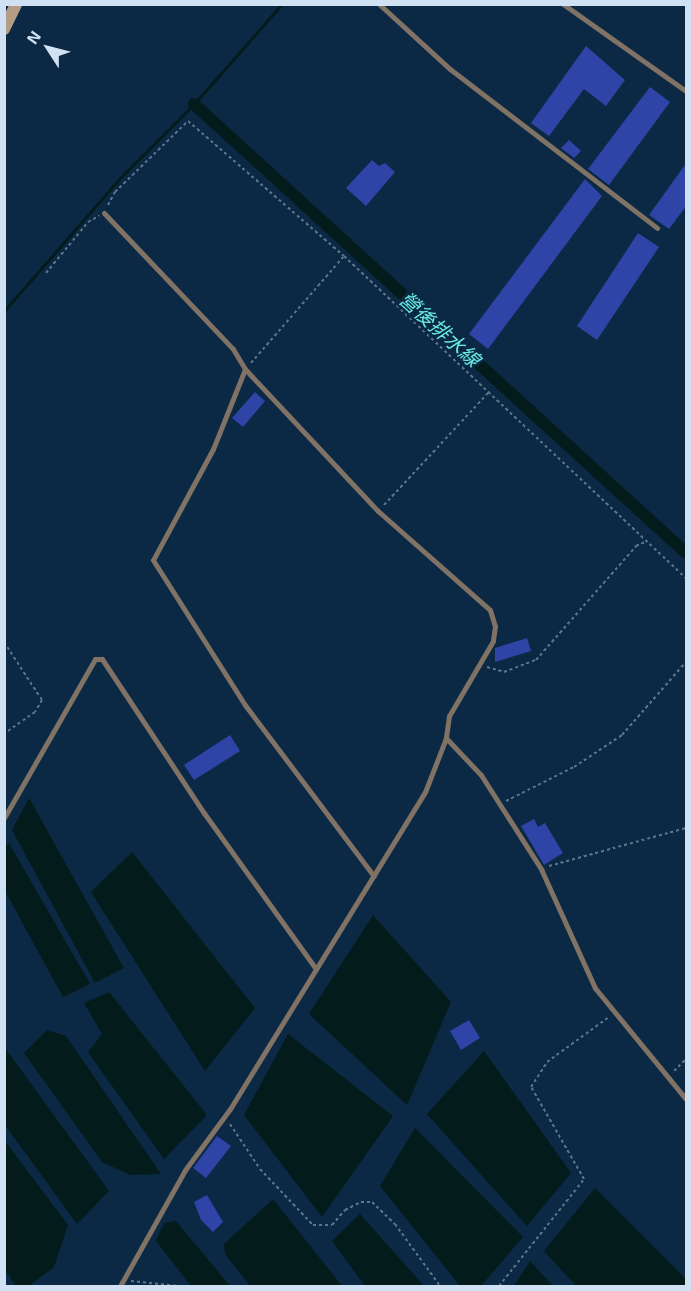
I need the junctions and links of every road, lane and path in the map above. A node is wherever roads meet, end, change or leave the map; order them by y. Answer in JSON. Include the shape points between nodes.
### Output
{"nodes":[{"id":1,"x":16,"y":4,"type":"edge"},
{"id":2,"x":379,"y":4,"type":"edge"},
{"id":3,"x":563,"y":4,"type":"edge"},
{"id":4,"x":4,"y":29,"type":"edge"},
{"id":5,"x":687,"y":91,"type":"edge"},
{"id":6,"x":104,"y":213,"type":"junction"},
{"id":7,"x":657,"y":228,"type":"dead end"},
{"id":8,"x":344,"y":256,"type":"junction"},
{"id":9,"x":46,"y":273,"type":"dead end"},
{"id":10,"x":245,"y":369,"type":"junction"},
{"id":11,"x":489,"y":392,"type":"junction"},
{"id":12,"x":378,"y":511,"type":"junction"},
{"id":13,"x":647,"y":541,"type":"junction"},
{"id":14,"x":687,"y":578,"type":"edge"},
{"id":15,"x":4,"y":642,"type":"edge"},
{"id":16,"x":687,"y":662,"type":"edge"},
{"id":17,"x":479,"y":665,"type":"junction"},
{"id":18,"x":4,"y":734,"type":"edge"},
{"id":19,"x":446,"y":738,"type":"junction"},
{"id":20,"x":500,"y":804,"type":"junction"},
{"id":21,"x":4,"y":818,"type":"edge"},
{"id":22,"x":687,"y":828,"type":"edge"},
{"id":23,"x":540,"y":869,"type":"junction"},
{"id":24,"x":374,"y":876,"type":"junction"},
{"id":25,"x":316,"y":969,"type":"junction"},
{"id":26,"x":613,"y":1014,"type":"junction"},
{"id":27,"x":687,"y":1059,"type":"edge"},
{"id":28,"x":668,"y":1077,"type":"junction"},
{"id":29,"x":687,"y":1099,"type":"edge"},
{"id":30,"x":230,"y":1109,"type":"junction"},
{"id":31,"x":122,"y":1284,"type":"edge"},
{"id":32,"x":179,"y":1287,"type":"edge"},
{"id":33,"x":440,"y":1287,"type":"edge"},
{"id":34,"x":499,"y":1287,"type":"edge"}],
"edges":[{"from":1,"to":4,"type":"main road"},
{"from":2,"to":7,"type":"lane","via":[[450,69]]},
{"from":3,"to":5,"type":"lane"},
{"from":6,"to":8,"type":"path","via":[[115,192],[188,121]]},
{"from":6,"to":9,"type":"path","via":[[88,222]]},
{"from":6,"to":10,"type":"lane","via":[[233,349]]},
{"from":8,"to":10,"type":"path"},
{"from":8,"to":11,"type":"path"},
{"from":10,"to":12,"type":"lane"},
{"from":10,"to":24,"type":"lane","via":[[213,449],[153,560],[245,705]]},
{"from":11,"to":12,"type":"path"},
{"from":11,"to":13,"type":"path"},
{"from":12,"to":17,"type":"lane","via":[[490,610],[495,626],[493,641]]},
{"from":13,"to":14,"type":"path"},
{"from":13,"to":17,"type":"path","via":[[636,546],[536,660],[504,672]]},
{"from":15,"to":18,"type":"path","via":[[42,700],[35,712]]},
{"from":16,"to":20,"type":"path","via":[[622,735],[574,767]]},
{"from":17,"to":19,"type":"lane","via":[[449,716]]},
{"from":19,"to":20,"type":"lane","via":[[481,775]]},
{"from":19,"to":24,"type":"lane","via":[[425,792]]},
{"from":20,"to":23,"type":"lane"},
{"from":21,"to":25,"type":"lane","via":[[95,659],[102,659],[204,813]]},
{"from":22,"to":23,"type":"path"},
{"from":23,"to":26,"type":"lane","via":[[595,988]]},
{"from":24,"to":25,"type":"lane"},
{"from":25,"to":30,"type":"lane"},
{"from":26,"to":28,"type":"lane"},
{"from":26,"to":34,"type":"path","via":[[547,1062],[531,1087],[585,1179]]},
{"from":27,"to":28,"type":"path"},
{"from":28,"to":29,"type":"lane"},
{"from":30,"to":31,"type":"lane","via":[[185,1170]]},
{"from":30,"to":33,"type":"path","via":[[230,1129],[242,1146],[313,1225],[332,1225],[345,1210],[361,1202],[372,1202],[396,1224]]},
{"from":31,"to":32,"type":"path"}]}
